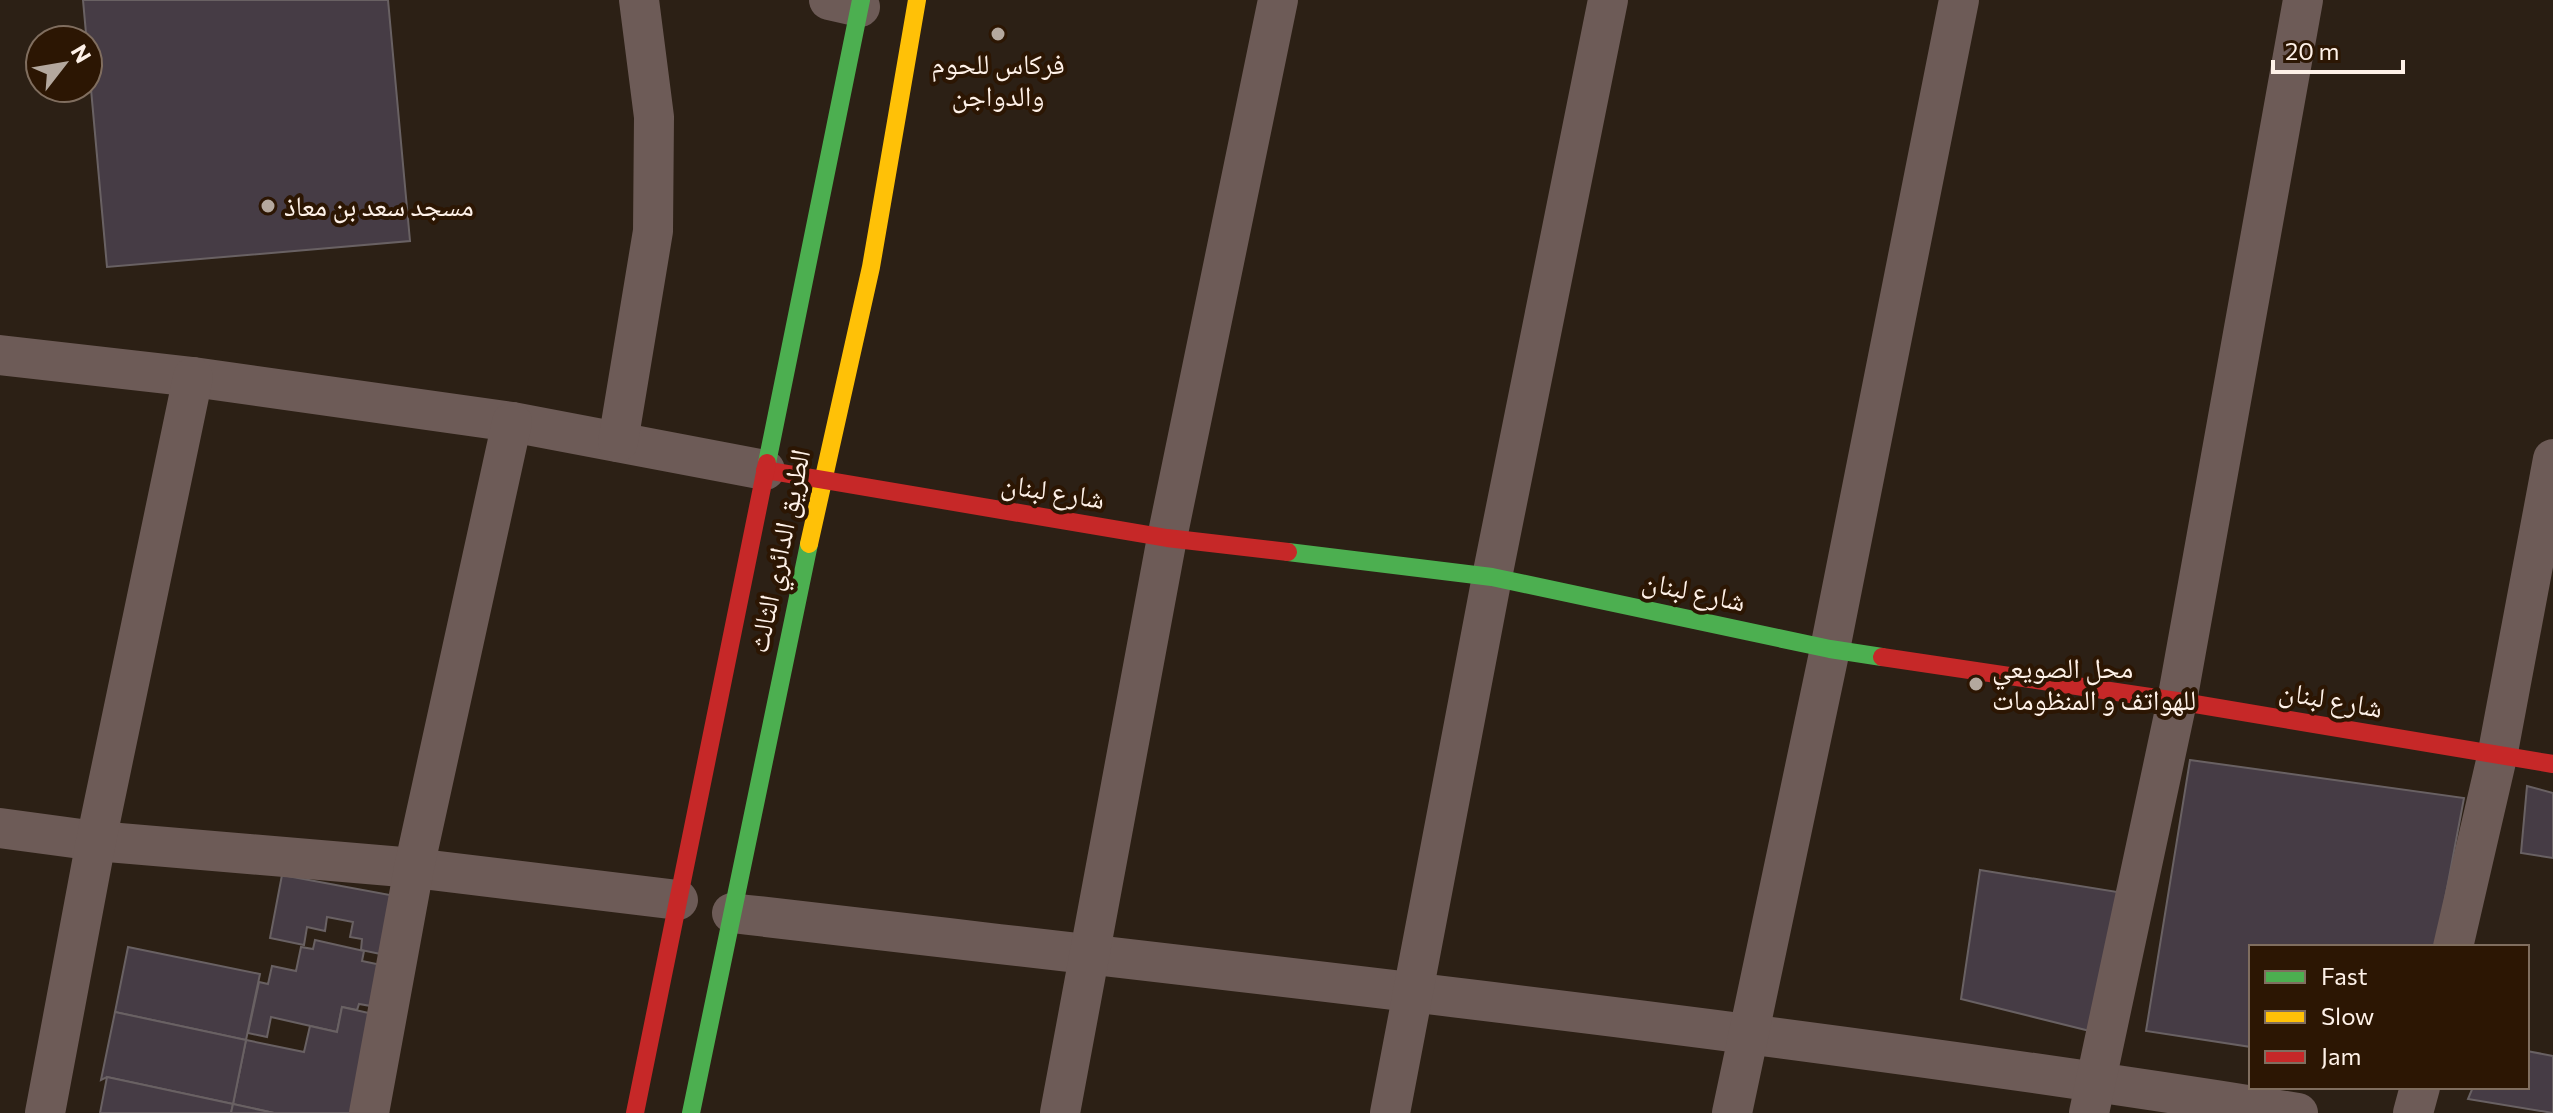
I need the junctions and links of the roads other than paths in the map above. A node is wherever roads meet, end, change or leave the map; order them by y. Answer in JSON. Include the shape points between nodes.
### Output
{"nodes":[{"id":1,"x":639,"y":0,"type":"edge"},
{"id":2,"x":917,"y":0,"type":"edge"},
{"id":3,"x":1278,"y":0,"type":"edge"},
{"id":4,"x":1608,"y":0,"type":"edge"},
{"id":5,"x":1959,"y":0,"type":"edge"},
{"id":6,"x":2303,"y":0,"type":"edge"},
{"id":7,"x":850,"y":2,"type":"edge"},
{"id":8,"x":0,"y":355,"type":"edge"},
{"id":9,"x":193,"y":377,"type":"junction"},
{"id":10,"x":512,"y":422,"type":"junction"},
{"id":11,"x":618,"y":442,"type":"junction"},
{"id":12,"x":2553,"y":459,"type":"edge"},
{"id":13,"x":765,"y":470,"type":"junction"},
{"id":14,"x":822,"y":481,"type":"junction"},
{"id":15,"x":1167,"y":538,"type":"junction"},
{"id":16,"x":1492,"y":577,"type":"junction"},
{"id":17,"x":1830,"y":649,"type":"junction"},
{"id":18,"x":2177,"y":701,"type":"junction"},
{"id":19,"x":2497,"y":757,"type":"junction"},
{"id":20,"x":2553,"y":764,"type":"edge"},
{"id":21,"x":0,"y":828,"type":"edge"},
{"id":22,"x":96,"y":841,"type":"junction"},
{"id":23,"x":414,"y":868,"type":"junction"},
{"id":24,"x":678,"y":900,"type":"junction"},
{"id":25,"x":732,"y":913,"type":"junction"},
{"id":26,"x":2453,"y":945,"type":"edge"},
{"id":27,"x":1091,"y":955,"type":"junction"},
{"id":28,"x":1412,"y":994,"type":"junction"},
{"id":29,"x":1749,"y":1034,"type":"junction"},
{"id":30,"x":2419,"y":1089,"type":"edge"},
{"id":31,"x":2093,"y":1097,"type":"edge"},
{"id":32,"x":45,"y":1113,"type":"edge"},
{"id":33,"x":369,"y":1113,"type":"edge"},
{"id":34,"x":635,"y":1113,"type":"edge"},
{"id":35,"x":691,"y":1113,"type":"edge"},
{"id":36,"x":1060,"y":1113,"type":"edge"},
{"id":37,"x":1390,"y":1113,"type":"edge"},
{"id":38,"x":1732,"y":1113,"type":"edge"},
{"id":39,"x":2298,"y":1113,"type":"edge"},
{"id":40,"x":2413,"y":1113,"type":"edge"}],
"edges":[{"from":1,"to":11,"type":"street","via":[[654,117],[653,231]]},
{"from":2,"to":14,"type":"main road","name":"الطريق الدائري الثالث","via":[[871,267]]},
{"from":3,"to":15,"type":"street"},
{"from":4,"to":16,"type":"street"},
{"from":5,"to":17,"type":"street"},
{"from":6,"to":18,"type":"street"},
{"from":7,"to":13,"type":"main road","name":"الطريق الدائري الثالث"},
{"from":8,"to":9,"type":"street"},
{"from":9,"to":10,"type":"street"},
{"from":9,"to":22,"type":"street"},
{"from":10,"to":11,"type":"street"},
{"from":10,"to":23,"type":"street"},
{"from":11,"to":13,"type":"street"},
{"from":12,"to":19,"type":"street"},
{"from":13,"to":14,"type":"main road","name":"شارع لبنان"},
{"from":13,"to":24,"type":"main road","name":"الطريق الدائري الثالث"},
{"from":14,"to":15,"type":"main road","name":"شارع لبنان"},
{"from":14,"to":25,"type":"main road","name":"الطريق الدائري الثالث"},
{"from":15,"to":16,"type":"main road","name":"شارع لبنان"},
{"from":15,"to":27,"type":"street"},
{"from":16,"to":17,"type":"main road","name":"شارع لبنان"},
{"from":16,"to":28,"type":"street"},
{"from":17,"to":18,"type":"main road","name":"شارع لبنان"},
{"from":17,"to":29,"type":"street"},
{"from":18,"to":19,"type":"main road","name":"شارع لبنان"},
{"from":18,"to":31,"type":"street"},
{"from":19,"to":20,"type":"main road","name":"شارع لبنان"},
{"from":19,"to":26,"type":"street"},
{"from":21,"to":22,"type":"street"},
{"from":22,"to":23,"type":"street"},
{"from":22,"to":32,"type":"street"},
{"from":23,"to":24,"type":"street"},
{"from":23,"to":33,"type":"street"},
{"from":24,"to":34,"type":"main road","name":"الطريق الدائري الثالث"},
{"from":25,"to":27,"type":"street"},
{"from":25,"to":35,"type":"main road","name":"الطريق الدائري الثالث"},
{"from":27,"to":28,"type":"street"},
{"from":27,"to":36,"type":"street"},
{"from":28,"to":29,"type":"street"},
{"from":28,"to":37,"type":"street"},
{"from":29,"to":31,"type":"street"},
{"from":29,"to":38,"type":"street"},
{"from":30,"to":40,"type":"street"},
{"from":31,"to":39,"type":"street"}]}
